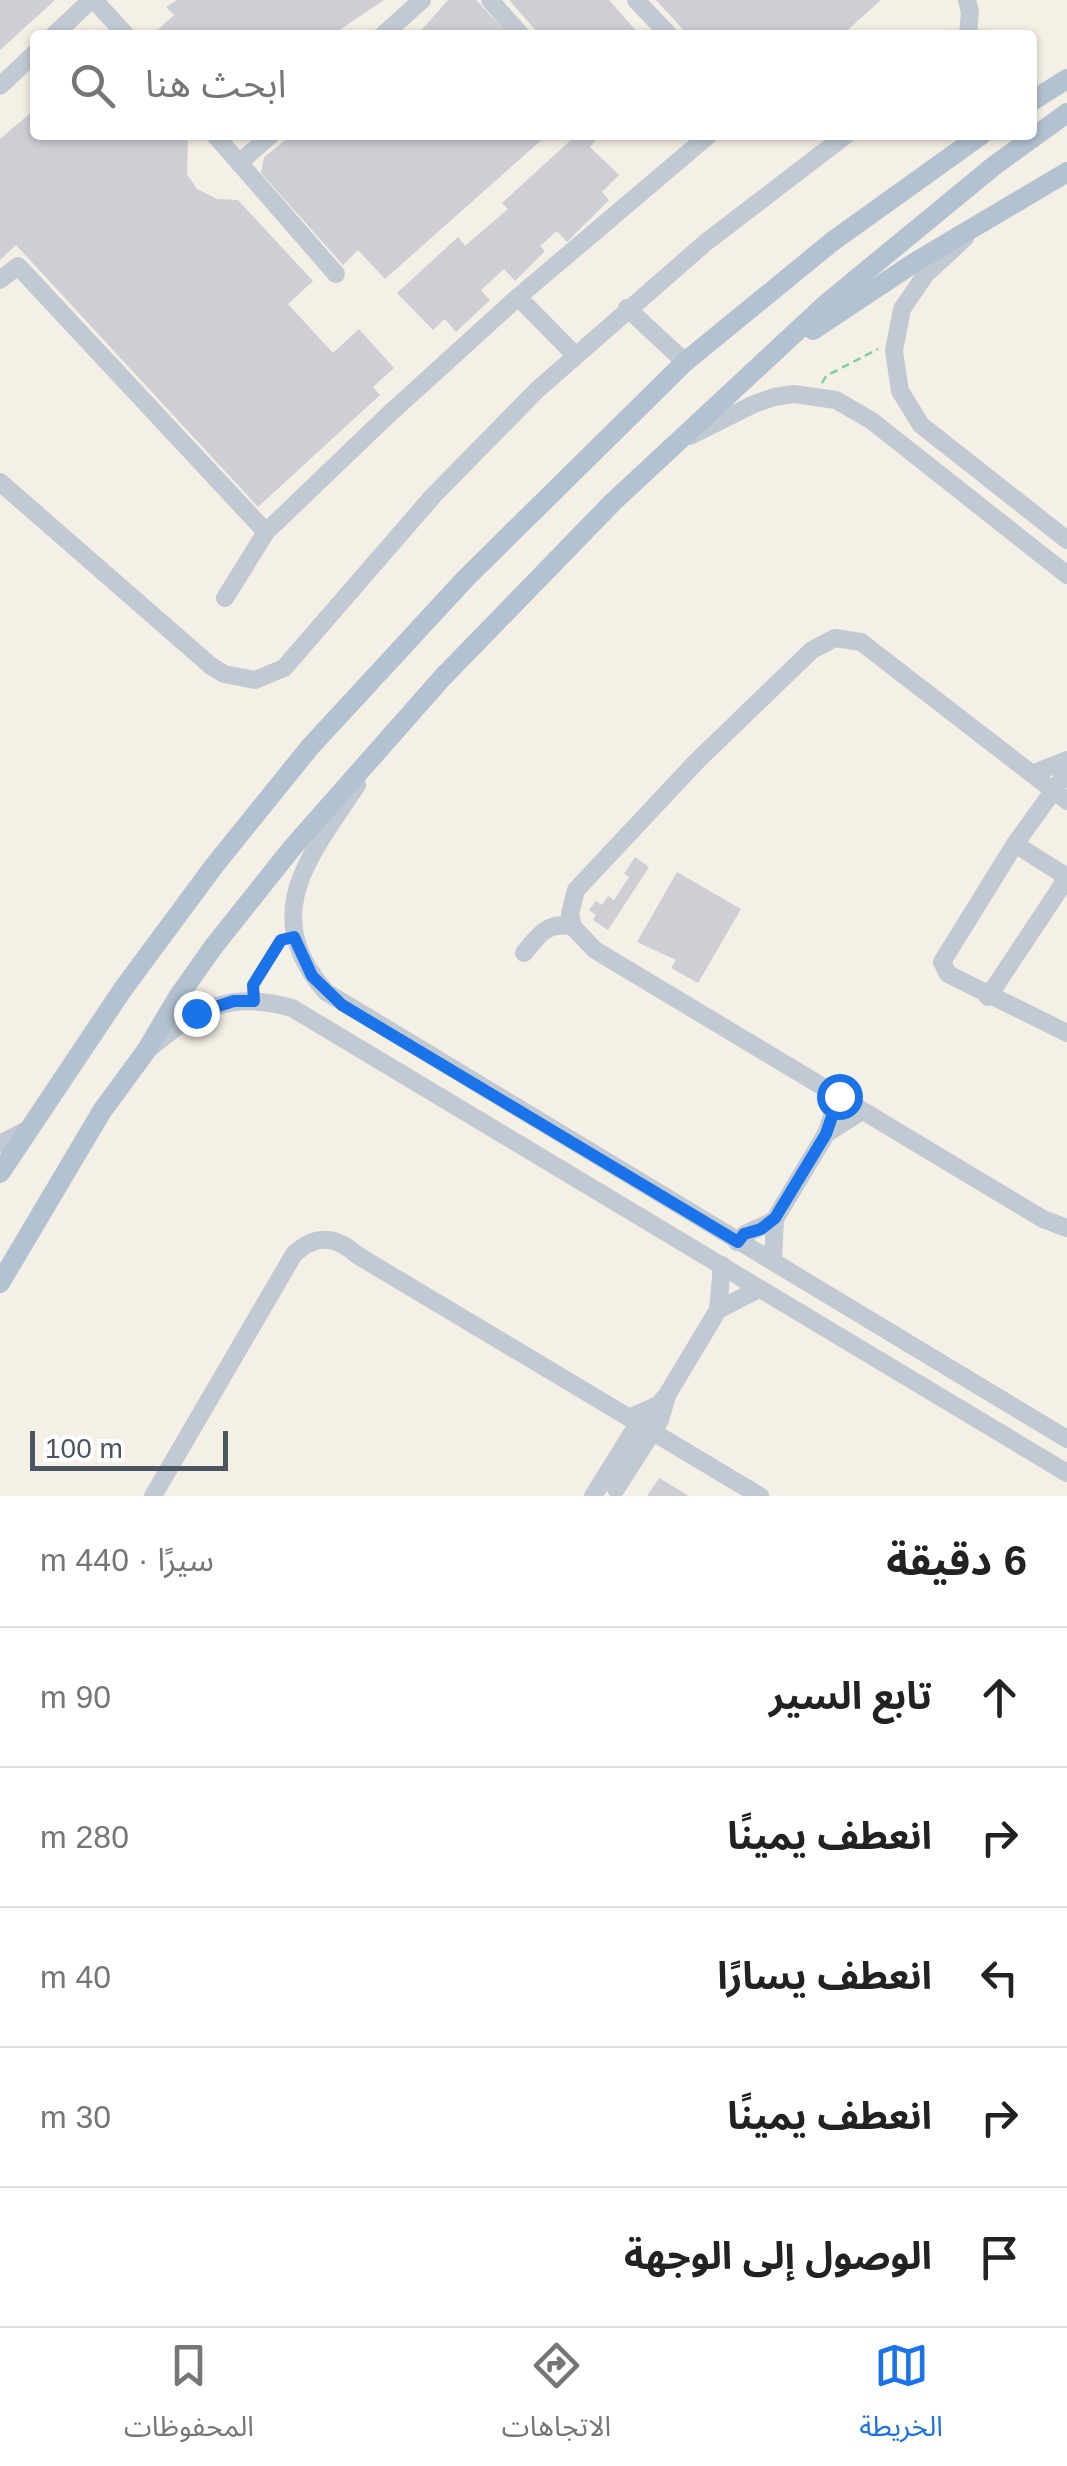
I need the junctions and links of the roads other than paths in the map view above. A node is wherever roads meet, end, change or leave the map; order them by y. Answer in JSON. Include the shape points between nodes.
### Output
{"nodes":[{"id":1,"x":93,"y":0,"type":"edge"},
{"id":2,"x":422,"y":0,"type":"edge"},
{"id":3,"x":490,"y":0,"type":"edge"},
{"id":4,"x":636,"y":0,"type":"edge"},
{"id":5,"x":967,"y":0,"type":"edge"},
{"id":6,"x":60,"y":30,"type":"edge"},
{"id":7,"x":121,"y":30,"type":"edge"},
{"id":8,"x":389,"y":30,"type":"edge"},
{"id":9,"x":517,"y":30,"type":"edge"},
{"id":10,"x":664,"y":30,"type":"edge"},
{"id":11,"x":968,"y":30,"type":"edge"},
{"id":12,"x":30,"y":58,"type":"edge"},
{"id":13,"x":1067,"y":79,"type":"edge"},
{"id":14,"x":0,"y":86,"type":"edge"},
{"id":15,"x":1037,"y":99,"type":"edge"},
{"id":16,"x":1067,"y":113,"type":"edge"},
{"id":17,"x":1037,"y":136,"type":"edge"},
{"id":18,"x":219,"y":140,"type":"edge"},
{"id":19,"x":265,"y":140,"type":"edge"},
{"id":20,"x":703,"y":140,"type":"edge"},
{"id":21,"x":839,"y":140,"type":"edge"},
{"id":22,"x":974,"y":140,"type":"edge"},
{"id":23,"x":1032,"y":140,"type":"edge"},
{"id":24,"x":240,"y":163,"type":"junction"},
{"id":25,"x":1067,"y":172,"type":"edge"},
{"id":26,"x":977,"y":226,"type":"junction"},
{"id":27,"x":336,"y":274,"type":"dead end"},
{"id":28,"x":0,"y":280,"type":"edge"},
{"id":29,"x":518,"y":297,"type":"junction"},
{"id":30,"x":627,"y":308,"type":"junction"},
{"id":31,"x":575,"y":355,"type":"junction"},
{"id":32,"x":685,"y":362,"type":"junction"},
{"id":33,"x":748,"y":379,"type":"junction"},
{"id":34,"x":672,"y":446,"type":"junction"},
{"id":35,"x":0,"y":482,"type":"edge"},
{"id":36,"x":266,"y":532,"type":"junction"},
{"id":37,"x":1067,"y":540,"type":"edge"},
{"id":38,"x":1067,"y":575,"type":"edge"},
{"id":39,"x":225,"y":598,"type":"dead end"},
{"id":40,"x":387,"y":739,"type":"junction"},
{"id":41,"x":1067,"y":760,"type":"edge"},
{"id":42,"x":1067,"y":772,"type":"edge"},
{"id":43,"x":1034,"y":774,"type":"junction"},
{"id":44,"x":1061,"y":796,"type":"edge"},
{"id":45,"x":1015,"y":844,"type":"junction"},
{"id":46,"x":1067,"y":878,"type":"edge"},
{"id":47,"x":573,"y":927,"type":"junction"},
{"id":48,"x":524,"y":953,"type":"dead end"},
{"id":49,"x":988,"y":997,"type":"junction"},
{"id":50,"x":1067,"y":1033,"type":"edge"},
{"id":51,"x":146,"y":1051,"type":"junction"},
{"id":52,"x":839,"y":1096,"type":"junction"},
{"id":53,"x":862,"y":1110,"type":"junction"},
{"id":54,"x":28,"y":1130,"type":"junction"},
{"id":55,"x":826,"y":1134,"type":"junction"},
{"id":56,"x":0,"y":1144,"type":"edge"},
{"id":57,"x":0,"y":1173,"type":"edge"},
{"id":58,"x":775,"y":1218,"type":"junction"},
{"id":59,"x":1067,"y":1228,"type":"edge"},
{"id":60,"x":738,"y":1242,"type":"junction"},
{"id":61,"x":772,"y":1261,"type":"junction"},
{"id":62,"x":722,"y":1266,"type":"junction"},
{"id":63,"x":0,"y":1283,"type":"edge"},
{"id":64,"x":759,"y":1289,"type":"junction"},
{"id":65,"x":718,"y":1310,"type":"junction"},
{"id":66,"x":641,"y":1424,"type":"junction"},
{"id":67,"x":1067,"y":1439,"type":"edge"},
{"id":68,"x":1067,"y":1473,"type":"edge"},
{"id":69,"x":616,"y":1489,"type":"dead end"},
{"id":70,"x":153,"y":1496,"type":"edge"},
{"id":71,"x":593,"y":1496,"type":"edge"},
{"id":72,"x":760,"y":1496,"type":"edge"}],
"edges":[{"from":1,"to":6,"type":"street"},
{"from":1,"to":7,"type":"street"},
{"from":2,"to":8,"type":"street"},
{"from":3,"to":9,"type":"street"},
{"from":4,"to":10,"type":"street"},
{"from":5,"to":11,"type":"street"},
{"from":12,"to":14,"type":"street"},
{"from":13,"to":15,"type":"main road"},
{"from":16,"to":17,"type":"main road"},
{"from":18,"to":24,"type":"street"},
{"from":19,"to":24,"type":"street"},
{"from":20,"to":29,"type":"street"},
{"from":21,"to":30,"type":"street"},
{"from":22,"to":32,"type":"main road","via":[[833,241]]},
{"from":23,"to":33,"type":"main road","via":[[867,268]]},
{"from":24,"to":27,"type":"street"},
{"from":25,"to":26,"type":"main road"},
{"from":26,"to":33,"type":"main road","via":[[859,298]]},
{"from":26,"to":37,"type":"street","via":[[912,290],[902,309],[894,351],[900,390],[921,425]]},
{"from":28,"to":36,"type":"street","via":[[18,265]]},
{"from":29,"to":31,"type":"street"},
{"from":29,"to":36,"type":"street"},
{"from":30,"to":31,"type":"street"},
{"from":30,"to":32,"type":"street"},
{"from":31,"to":35,"type":"street","via":[[433,496],[284,668],[255,680],[211,666]]},
{"from":32,"to":54,"type":"main road","via":[[466,578],[310,747],[168,928]]},
{"from":33,"to":34,"type":"main road"},
{"from":34,"to":38,"type":"street","via":[[754,404],[794,394],[836,400]]},
{"from":34,"to":40,"type":"main road","via":[[554,559]]},
{"from":36,"to":39,"type":"street"},
{"from":40,"to":51,"type":"main road","via":[[252,896]]},
{"from":40,"to":60,"type":"street","via":[[294,892],[294,937],[312,976],[342,1005]]},
{"from":41,"to":43,"type":"street"},
{"from":42,"to":44,"type":"street"},
{"from":43,"to":44,"type":"street"},
{"from":43,"to":47,"type":"street","via":[[861,642],[823,642],[584,880],[571,902]]},
{"from":44,"to":45,"type":"street"},
{"from":45,"to":46,"type":"street"},
{"from":45,"to":49,"type":"street","via":[[942,962],[948,974]]},
{"from":46,"to":49,"type":"street"},
{"from":47,"to":48,"type":"street","via":[[547,928]]},
{"from":47,"to":52,"type":"street","via":[[596,950]]},
{"from":49,"to":50,"type":"street"},
{"from":51,"to":62,"type":"street","via":[[196,1013],[234,1001],[273,1002]]},
{"from":51,"to":63,"type":"main road","via":[[102,1111]]},
{"from":52,"to":53,"type":"street"},
{"from":52,"to":55,"type":"street"},
{"from":53,"to":55,"type":"street"},
{"from":53,"to":59,"type":"street"},
{"from":54,"to":56,"type":"street"},
{"from":54,"to":57,"type":"main road"},
{"from":55,"to":58,"type":"street"},
{"from":58,"to":60,"type":"street"},
{"from":58,"to":61,"type":"street"},
{"from":60,"to":61,"type":"street"},
{"from":61,"to":67,"type":"street"},
{"from":62,"to":64,"type":"street"},
{"from":62,"to":65,"type":"street"},
{"from":64,"to":65,"type":"street"},
{"from":64,"to":68,"type":"street"},
{"from":65,"to":66,"type":"street","via":[[667,1395]]},
{"from":66,"to":69,"type":"street"},
{"from":66,"to":70,"type":"street","via":[[342,1243],[319,1239],[300,1248]]},
{"from":66,"to":71,"type":"street"},
{"from":66,"to":72,"type":"street"}]}
